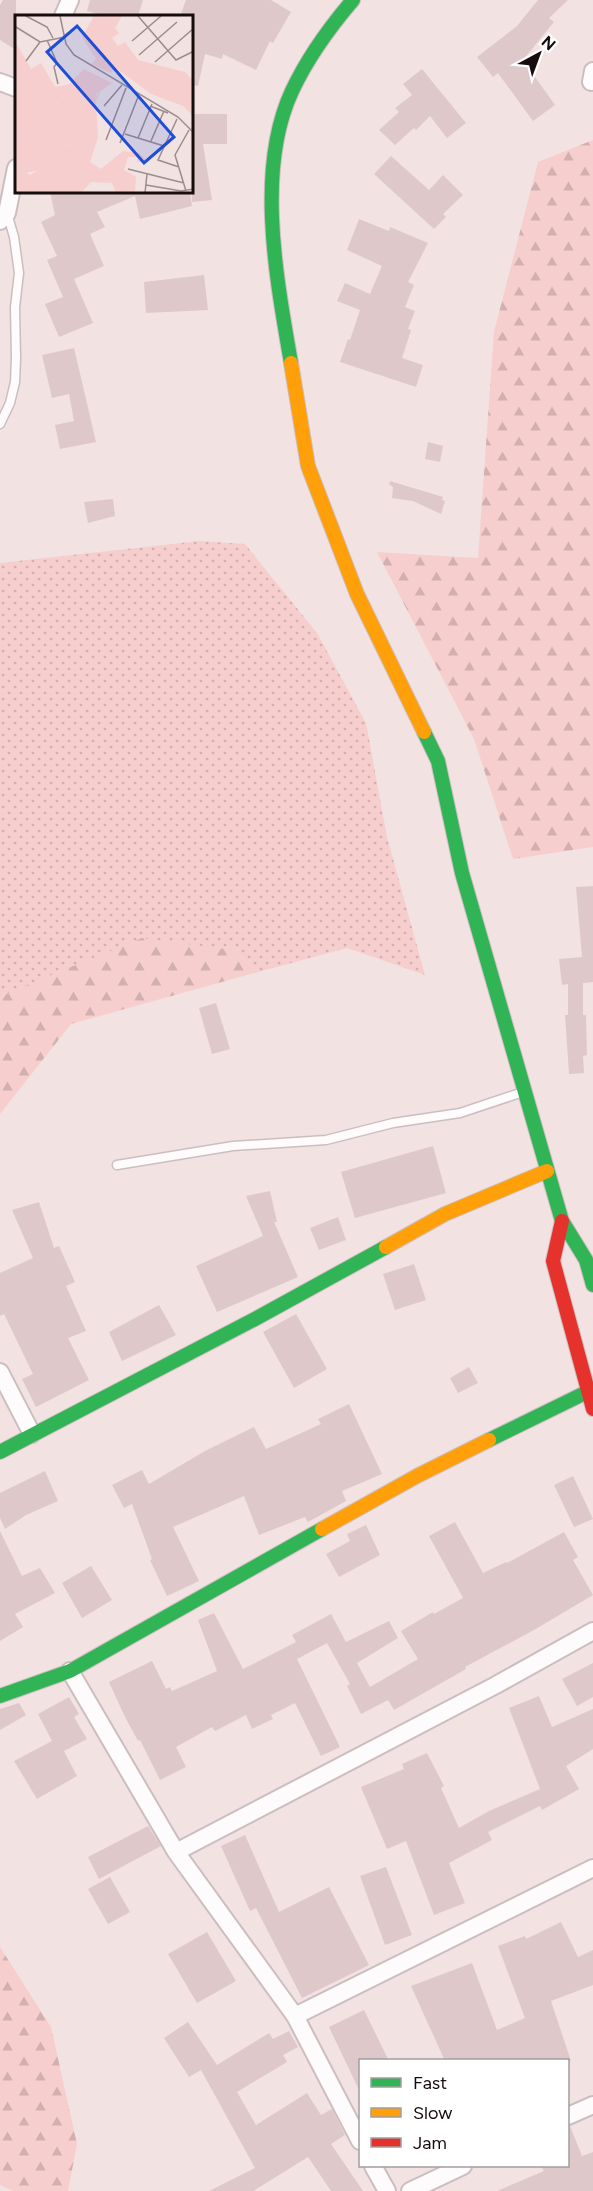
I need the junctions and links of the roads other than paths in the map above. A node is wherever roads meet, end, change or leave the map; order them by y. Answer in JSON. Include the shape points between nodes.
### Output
{"nodes":[{"id":1,"x":69,"y":0,"type":"edge"},
{"id":2,"x":353,"y":0,"type":"edge"},
{"id":3,"x":63,"y":15,"type":"edge"},
{"id":4,"x":0,"y":82,"type":"edge"},
{"id":5,"x":15,"y":88,"type":"edge"},
{"id":6,"x":15,"y":172,"type":"edge"},
{"id":7,"x":4,"y":217,"type":"edge"},
{"id":8,"x":0,"y":424,"type":"edge"},
{"id":9,"x":525,"y":1091,"type":"junction"},
{"id":10,"x":117,"y":1165,"type":"dead end"},
{"id":11,"x":547,"y":1171,"type":"junction"},
{"id":12,"x":562,"y":1221,"type":"junction"},
{"id":13,"x":593,"y":1285,"type":"edge"},
{"id":14,"x":0,"y":1372,"type":"edge"},
{"id":15,"x":587,"y":1392,"type":"junction"},
{"id":16,"x":593,"y":1409,"type":"edge"},
{"id":17,"x":32,"y":1434,"type":"junction"},
{"id":18,"x":0,"y":1452,"type":"edge"},
{"id":19,"x":593,"y":1631,"type":"edge"},
{"id":20,"x":70,"y":1671,"type":"junction"},
{"id":21,"x":0,"y":1696,"type":"edge"},
{"id":22,"x":176,"y":1852,"type":"junction"},
{"id":23,"x":593,"y":1868,"type":"edge"},
{"id":24,"x":295,"y":2016,"type":"junction"},
{"id":25,"x":593,"y":2105,"type":"edge"},
{"id":26,"x":569,"y":2115,"type":"edge"},
{"id":27,"x":359,"y":2139,"type":"edge"},
{"id":28,"x":375,"y":2167,"type":"edge"},
{"id":29,"x":461,"y":2167,"type":"edge"},
{"id":30,"x":387,"y":2191,"type":"edge"},
{"id":31,"x":410,"y":2191,"type":"edge"}],
"edges":[{"from":1,"to":3,"type":"street"},
{"from":2,"to":9,"type":"street","via":[[308,61],[291,93],[278,135],[271,191],[278,290],[308,466],[357,594],[438,761],[462,873]]},
{"from":4,"to":5,"type":"street"},
{"from":6,"to":7,"type":"street"},
{"from":7,"to":8,"type":"lane","via":[[14,237],[19,273],[15,382]]},
{"from":9,"to":10,"type":"lane","via":[[460,1113],[393,1123],[326,1140],[233,1146]]},
{"from":9,"to":11,"type":"street"},
{"from":11,"to":12,"type":"street"},
{"from":11,"to":17,"type":"street","via":[[445,1214],[255,1319]]},
{"from":12,"to":13,"type":"street","via":[[586,1260]]},
{"from":12,"to":15,"type":"street","via":[[553,1261]]},
{"from":14,"to":17,"type":"street"},
{"from":15,"to":16,"type":"street"},
{"from":15,"to":20,"type":"street","via":[[417,1476]]},
{"from":17,"to":18,"type":"street"},
{"from":19,"to":22,"type":"street"},
{"from":20,"to":21,"type":"street"},
{"from":20,"to":22,"type":"street"},
{"from":22,"to":24,"type":"street"},
{"from":23,"to":24,"type":"street"},
{"from":24,"to":27,"type":"street"},
{"from":25,"to":26,"type":"street"},
{"from":28,"to":30,"type":"street"},
{"from":29,"to":31,"type":"street"}]}
